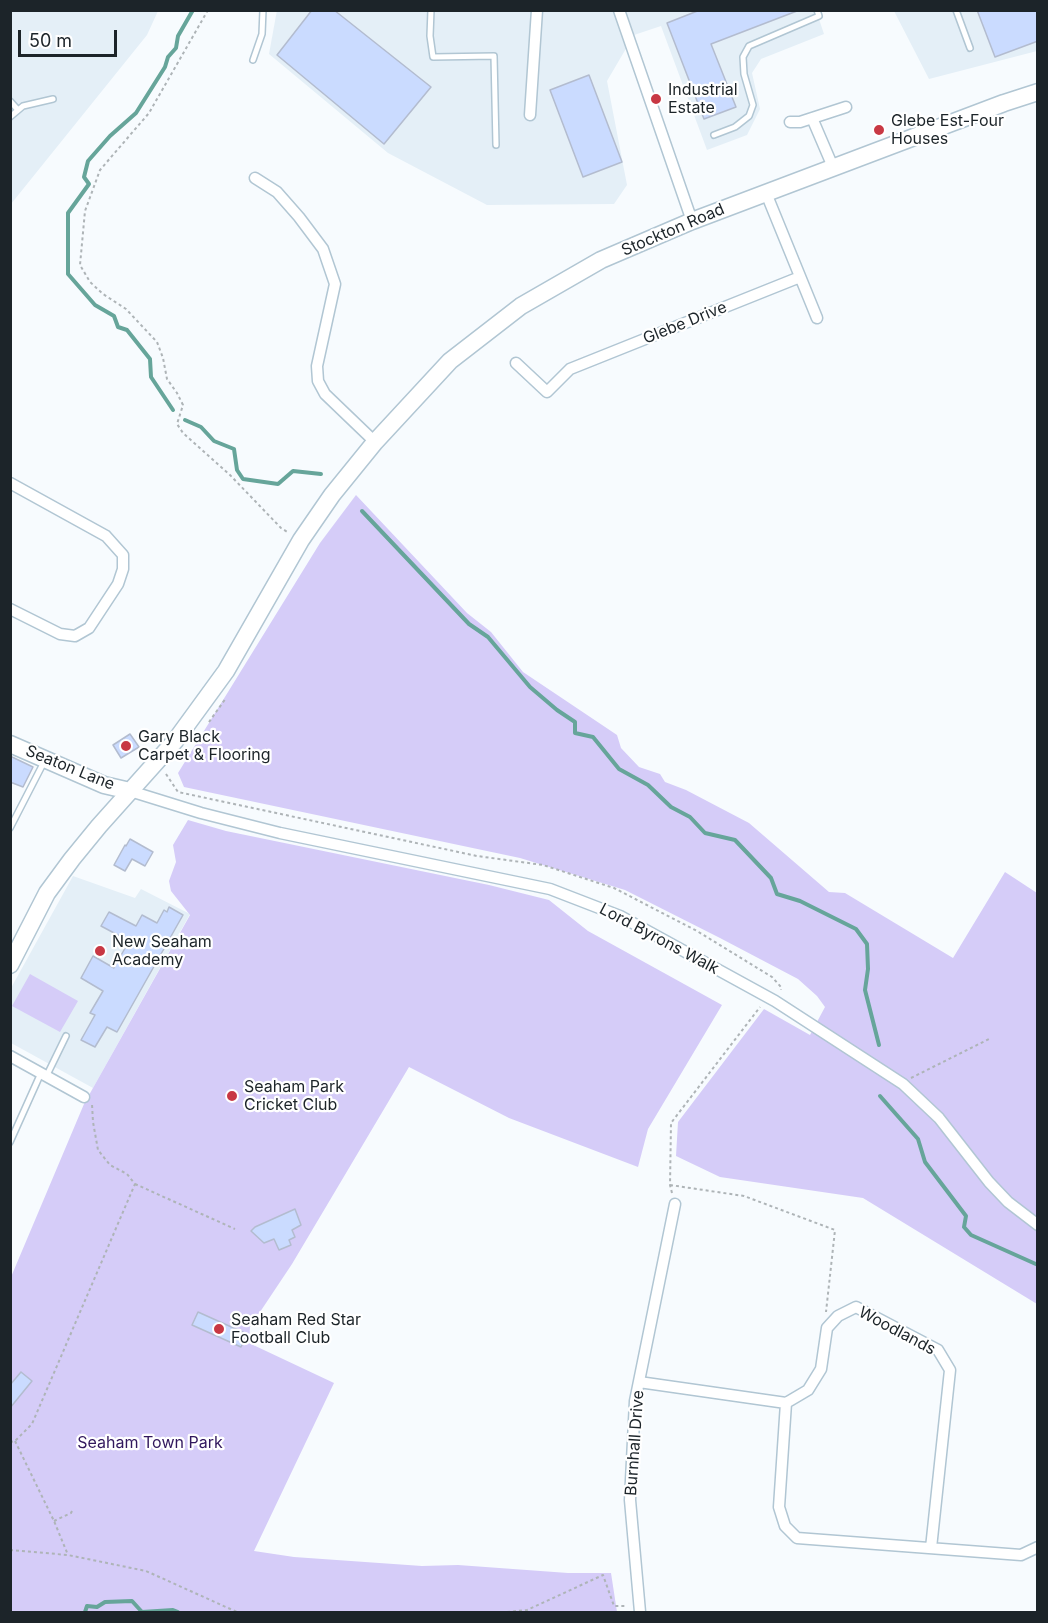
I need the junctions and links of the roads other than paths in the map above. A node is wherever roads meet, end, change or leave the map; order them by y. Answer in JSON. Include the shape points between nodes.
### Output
{"nodes":[{"id":1,"x":263,"y":10,"type":"edge"},
{"id":2,"x":431,"y":10,"type":"edge"},
{"id":3,"x":537,"y":10,"type":"edge"},
{"id":4,"x":619,"y":10,"type":"edge"},
{"id":5,"x":817,"y":10,"type":"edge"},
{"id":6,"x":956,"y":10,"type":"edge"},
{"id":7,"x":970,"y":48,"type":"dead end"},
{"id":8,"x":253,"y":60,"type":"dead end"},
{"id":9,"x":1038,"y":92,"type":"edge"},
{"id":10,"x":53,"y":99,"type":"dead end"},
{"id":11,"x":10,"y":101,"type":"edge"},
{"id":12,"x":846,"y":107,"type":"dead end"},
{"id":13,"x":18,"y":110,"type":"junction"},
{"id":14,"x":530,"y":116,"type":"dead end"},
{"id":15,"x":10,"y":117,"type":"edge"},
{"id":16,"x":812,"y":118,"type":"junction"},
{"id":17,"x":790,"y":122,"type":"dead end"},
{"id":18,"x":714,"y":135,"type":"dead end"},
{"id":19,"x":496,"y":146,"type":"dead end"},
{"id":20,"x":833,"y":167,"type":"junction"},
{"id":21,"x":255,"y":178,"type":"dead end"},
{"id":22,"x":766,"y":193,"type":"junction"},
{"id":23,"x":692,"y":221,"type":"junction"},
{"id":24,"x":800,"y":277,"type":"junction"},
{"id":25,"x":817,"y":318,"type":"dead end"},
{"id":26,"x":516,"y":363,"type":"dead end"},
{"id":27,"x":375,"y":442,"type":"junction"},
{"id":28,"x":10,"y":483,"type":"edge"},
{"id":29,"x":10,"y":609,"type":"edge"},
{"id":30,"x":10,"y":744,"type":"edge"},
{"id":31,"x":46,"y":759,"type":"junction"},
{"id":32,"x":130,"y":791,"type":"junction"},
{"id":33,"x":10,"y":828,"type":"edge"},
{"id":34,"x":10,"y":965,"type":"edge"},
{"id":35,"x":66,"y":1036,"type":"dead end"},
{"id":36,"x":10,"y":1056,"type":"edge"},
{"id":37,"x":44,"y":1075,"type":"junction"},
{"id":38,"x":84,"y":1097,"type":"road end"},
{"id":39,"x":10,"y":1142,"type":"edge"},
{"id":40,"x":675,"y":1204,"type":"road end"},
{"id":41,"x":1038,"y":1225,"type":"edge"},
{"id":42,"x":639,"y":1382,"type":"junction"},
{"id":43,"x":786,"y":1403,"type":"junction"},
{"id":44,"x":1038,"y":1547,"type":"edge"},
{"id":45,"x":931,"y":1548,"type":"junction"},
{"id":46,"x":640,"y":1609,"type":"edge"}],
"edges":[{"from":1,"to":8,"type":"lane","via":[[262,34]]},
{"from":2,"to":19,"type":"lane","via":[[433,57],[494,56]]},
{"from":3,"to":14,"type":"street"},
{"from":4,"to":23,"type":"street"},
{"from":5,"to":18,"type":"lane","via":[[819,16],[749,46],[743,57],[753,105],[749,116]]},
{"from":6,"to":7,"type":"lane"},
{"from":9,"to":20,"type":"main road","name":"Stockton Road"},
{"from":10,"to":13,"type":"lane"},
{"from":11,"to":13,"type":"lane"},
{"from":12,"to":16,"type":"street"},
{"from":13,"to":15,"type":"lane"},
{"from":16,"to":17,"type":"street"},
{"from":16,"to":20,"type":"street"},
{"from":20,"to":22,"type":"main road","name":"Stockton Road"},
{"from":21,"to":27,"type":"street","via":[[277,192],[323,249],[335,284],[317,366],[318,381],[325,394]]},
{"from":22,"to":23,"type":"main road","name":"Stockton Road"},
{"from":22,"to":24,"type":"street"},
{"from":23,"to":27,"type":"main road","name":"Stockton Road","via":[[601,261],[521,306],[450,361]]},
{"from":24,"to":25,"type":"street"},
{"from":24,"to":26,"type":"street","name":"Glebe Drive","via":[[570,369],[547,392]]},
{"from":27,"to":32,"type":"main road","name":"Stockton Road","via":[[301,540],[226,671],[175,741]]},
{"from":28,"to":29,"type":"street","via":[[106,536],[123,555],[123,568],[118,584],[89,628],[75,636],[60,634]]},
{"from":30,"to":31,"type":"main road","name":"Seaton Lane"},
{"from":31,"to":32,"type":"main road","name":"Seaton Lane","via":[[104,785]]},
{"from":31,"to":33,"type":"lane"},
{"from":32,"to":34,"type":"main road","name":"Stockton Road","via":[[47,893]]},
{"from":32,"to":41,"type":"street","name":"Lord Byrons Walk","via":[[280,833],[550,889],[621,916],[775,1001],[903,1084],[939,1118],[1008,1202]]},
{"from":35,"to":37,"type":"lane"},
{"from":36,"to":37,"type":"street"},
{"from":37,"to":38,"type":"street"},
{"from":37,"to":39,"type":"lane"},
{"from":40,"to":42,"type":"street","name":"Burnhall Drive"},
{"from":42,"to":43,"type":"street"},
{"from":42,"to":46,"type":"street","name":"Burnhall Drive","via":[[630,1500]]},
{"from":43,"to":45,"type":"street","via":[[779,1507],[785,1526],[797,1538]]},
{"from":43,"to":45,"type":"street","name":"Woodlands","via":[[808,1390],[821,1369],[827,1328],[838,1316],[856,1307],[938,1350],[950,1370]]},
{"from":44,"to":45,"type":"street","via":[[1021,1555]]}]}
